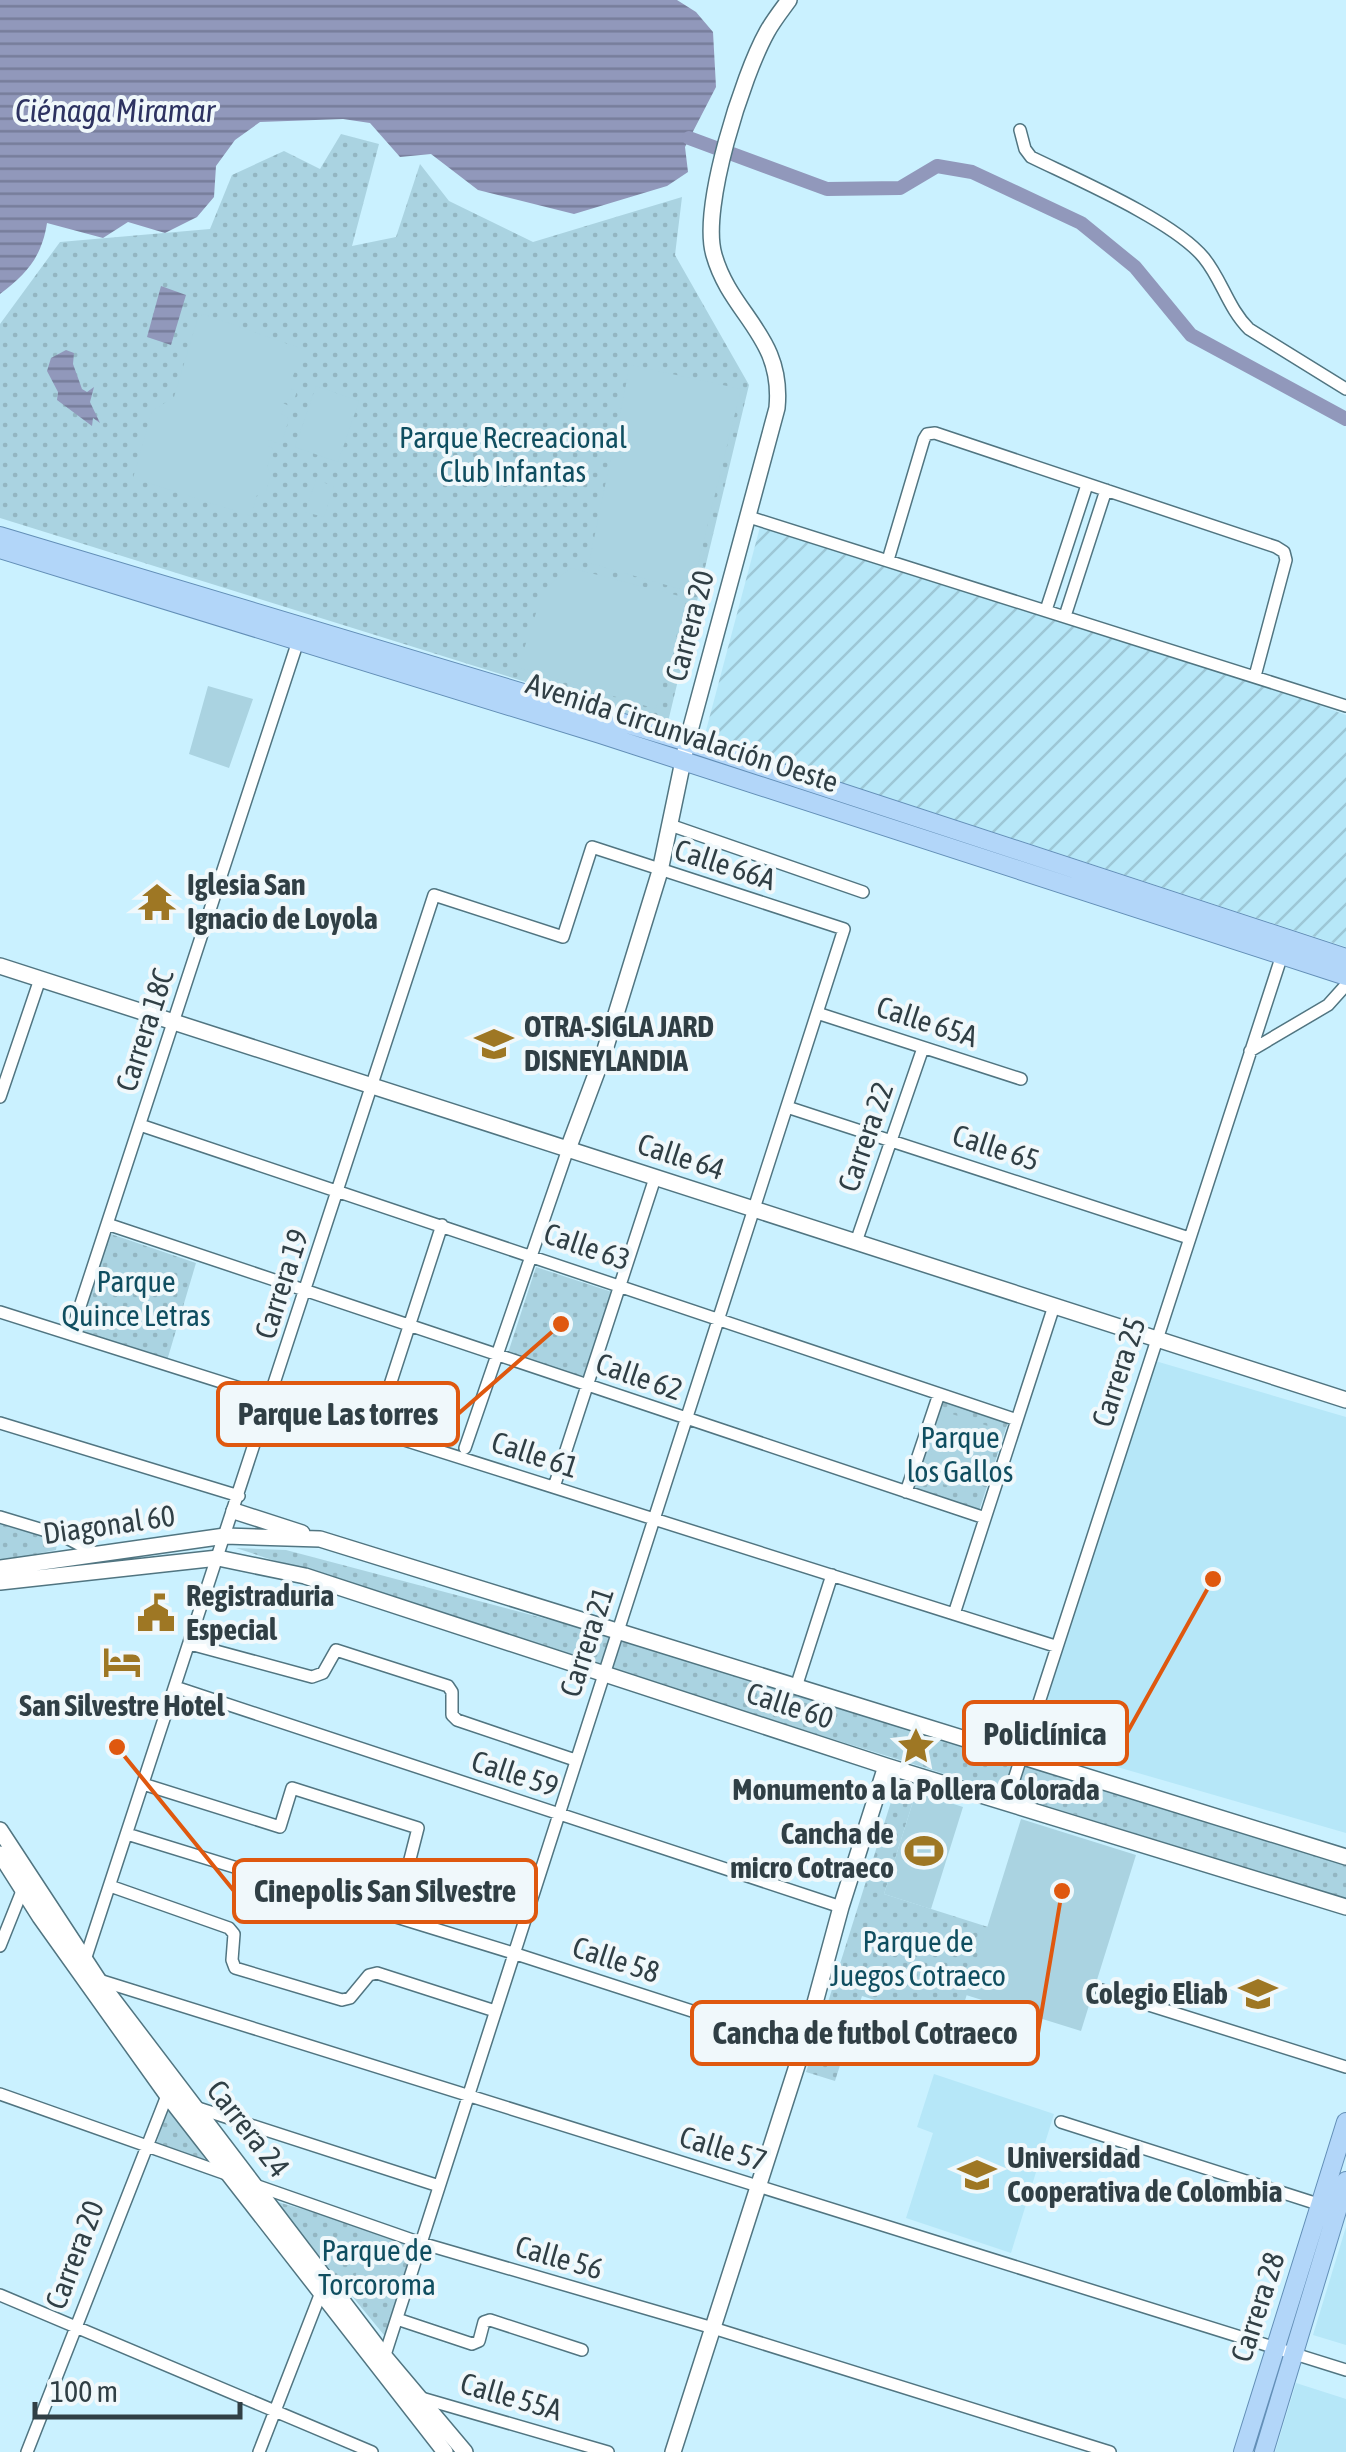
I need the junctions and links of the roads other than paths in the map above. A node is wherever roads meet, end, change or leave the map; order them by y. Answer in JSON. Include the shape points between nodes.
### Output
{"nodes":[{"id":1,"x":788,"y":0,"type":"edge"},
{"id":2,"x":1020,"y":130,"type":"dead end"},
{"id":3,"x":1346,"y":389,"type":"edge"},
{"id":4,"x":1087,"y":485,"type":"junction"},
{"id":5,"x":1106,"y":490,"type":"junction"},
{"id":6,"x":749,"y":517,"type":"junction"},
{"id":7,"x":2,"y":547,"type":"edge"},
{"id":8,"x":888,"y":560,"type":"junction"},
{"id":9,"x":1046,"y":610,"type":"junction"},
{"id":10,"x":1065,"y":616,"type":"junction"},
{"id":11,"x":300,"y":634,"type":"junction"},
{"id":12,"x":1255,"y":676,"type":"junction"},
{"id":13,"x":1346,"y":706,"type":"edge"},
{"id":14,"x":684,"y":751,"type":"junction"},
{"id":15,"x":670,"y":826,"type":"junction"},
{"id":16,"x":660,"y":871,"type":"junction"},
{"id":17,"x":863,"y":892,"type":"dead end"},
{"id":18,"x":434,"y":895,"type":"joint"},
{"id":19,"x":844,"y":929,"type":"joint"},
{"id":20,"x":1282,"y":955,"type":"junction"},
{"id":21,"x":1346,"y":958,"type":"edge"},
{"id":22,"x":0,"y":966,"type":"edge"},
{"id":23,"x":1346,"y":976,"type":"edge"},
{"id":24,"x":40,"y":979,"type":"junction"},
{"id":25,"x":1346,"y":985,"type":"edge"},
{"id":26,"x":817,"y":1013,"type":"junction"},
{"id":27,"x":173,"y":1022,"type":"junction"},
{"id":28,"x":923,"y":1048,"type":"junction"},
{"id":29,"x":1250,"y":1051,"type":"junction"},
{"id":30,"x":1021,"y":1079,"type":"dead end"},
{"id":31,"x":374,"y":1087,"type":"junction"},
{"id":32,"x":0,"y":1097,"type":"edge"},
{"id":33,"x":787,"y":1106,"type":"junction"},
{"id":34,"x":140,"y":1125,"type":"junction"},
{"id":35,"x":892,"y":1139,"type":"junction"},
{"id":36,"x":568,"y":1149,"type":"junction"},
{"id":37,"x":655,"y":1178,"type":"junction"},
{"id":38,"x":338,"y":1194,"type":"junction"},
{"id":39,"x":753,"y":1209,"type":"junction"},
{"id":40,"x":107,"y":1224,"type":"junction"},
{"id":41,"x":442,"y":1224,"type":"junction"},
{"id":42,"x":1189,"y":1238,"type":"junction"},
{"id":43,"x":856,"y":1242,"type":"junction"},
{"id":44,"x":532,"y":1255,"type":"junction"},
{"id":45,"x":622,"y":1286,"type":"junction"},
{"id":46,"x":307,"y":1289,"type":"junction"},
{"id":47,"x":1054,"y":1306,"type":"junction"},
{"id":48,"x":0,"y":1312,"type":"edge"},
{"id":49,"x":718,"y":1317,"type":"junction"},
{"id":50,"x":410,"y":1324,"type":"junction"},
{"id":51,"x":71,"y":1334,"type":"junction"},
{"id":52,"x":1156,"y":1339,"type":"junction"},
{"id":53,"x":496,"y":1355,"type":"junction"},
{"id":54,"x":589,"y":1386,"type":"junction"},
{"id":55,"x":939,"y":1394,"type":"junction"},
{"id":56,"x":271,"y":1398,"type":"junction"},
{"id":57,"x":1346,"y":1400,"type":"edge"},
{"id":58,"x":686,"y":1420,"type":"junction"},
{"id":59,"x":1017,"y":1420,"type":"junction"},
{"id":60,"x":0,"y":1423,"type":"edge"},
{"id":61,"x":375,"y":1431,"type":"junction"},
{"id":62,"x":465,"y":1448,"type":"dead end"},
{"id":63,"x":554,"y":1487,"type":"junction"},
{"id":64,"x":906,"y":1492,"type":"junction"},
{"id":65,"x":236,"y":1504,"type":"junction"},
{"id":66,"x":0,"y":1516,"type":"edge"},
{"id":67,"x":985,"y":1518,"type":"junction"},
{"id":68,"x":653,"y":1519,"type":"junction"},
{"id":69,"x":63,"y":1536,"type":"junction"},
{"id":70,"x":226,"y":1536,"type":"junction"},
{"id":71,"x":320,"y":1539,"type":"junction"},
{"id":72,"x":101,"y":1556,"type":"junction"},
{"id":73,"x":218,"y":1558,"type":"junction"},
{"id":74,"x":54,"y":1562,"type":"junction"},
{"id":75,"x":0,"y":1568,"type":"edge"},
{"id":76,"x":832,"y":1576,"type":"junction"},
{"id":77,"x":0,"y":1582,"type":"edge"},
{"id":78,"x":954,"y":1614,"type":"junction"},
{"id":79,"x":617,"y":1631,"type":"junction"},
{"id":80,"x":190,"y":1644,"type":"junction"},
{"id":81,"x":1055,"y":1646,"type":"junction"},
{"id":82,"x":603,"y":1672,"type":"junction"},
{"id":83,"x":175,"y":1687,"type":"junction"},
{"id":84,"x":796,"y":1687,"type":"junction"},
{"id":85,"x":1020,"y":1757,"type":"junction"},
{"id":86,"x":575,"y":1760,"type":"junction"},
{"id":87,"x":886,"y":1766,"type":"junction"},
{"id":88,"x":144,"y":1784,"type":"junction"},
{"id":89,"x":1006,"y":1804,"type":"junction"},
{"id":90,"x":558,"y":1815,"type":"junction"},
{"id":91,"x":0,"y":1830,"type":"edge"},
{"id":92,"x":127,"y":1834,"type":"junction"},
{"id":93,"x":0,"y":1854,"type":"edge"},
{"id":94,"x":1346,"y":1856,"type":"edge"},
{"id":95,"x":5,"y":1873,"type":"edge"},
{"id":96,"x":110,"y":1886,"type":"junction"},
{"id":97,"x":22,"y":1891,"type":"junction"},
{"id":98,"x":530,"y":1903,"type":"junction"},
{"id":99,"x":840,"y":1907,"type":"junction"},
{"id":100,"x":1346,"y":1907,"type":"edge"},
{"id":101,"x":0,"y":1946,"type":"edge"},
{"id":102,"x":514,"y":1954,"type":"junction"},
{"id":103,"x":88,"y":1973,"type":"junction"},
{"id":104,"x":1101,"y":1990,"type":"dead end"},
{"id":105,"x":495,"y":2010,"type":"junction"},
{"id":106,"x":803,"y":2047,"type":"junction"},
{"id":107,"x":1346,"y":2067,"type":"edge"},
{"id":108,"x":174,"y":2078,"type":"junction"},
{"id":109,"x":0,"y":2094,"type":"edge"},
{"id":110,"x":167,"y":2095,"type":"junction"},
{"id":111,"x":468,"y":2096,"type":"junction"},
{"id":112,"x":198,"y":2108,"type":"junction"},
{"id":113,"x":1061,"y":2122,"type":"dead end"},
{"id":114,"x":1346,"y":2122,"type":"edge"},
{"id":115,"x":147,"y":2146,"type":"junction"},
{"id":116,"x":230,"y":2176,"type":"junction"},
{"id":117,"x":1346,"y":2180,"type":"edge"},
{"id":118,"x":756,"y":2185,"type":"junction"},
{"id":119,"x":258,"y":2186,"type":"junction"},
{"id":120,"x":439,"y":2186,"type":"junction"},
{"id":121,"x":1321,"y":2205,"type":"junction"},
{"id":122,"x":420,"y":2244,"type":"junction"},
{"id":123,"x":320,"y":2295,"type":"junction"},
{"id":124,"x":0,"y":2296,"type":"edge"},
{"id":125,"x":397,"y":2319,"type":"junction"},
{"id":126,"x":76,"y":2327,"type":"junction"},
{"id":127,"x":713,"y":2328,"type":"junction"},
{"id":128,"x":1273,"y":2347,"type":"junction"},
{"id":129,"x":582,"y":2350,"type":"dead end"},
{"id":130,"x":1292,"y":2353,"type":"junction"},
{"id":131,"x":382,"y":2364,"type":"junction"},
{"id":132,"x":1346,"y":2370,"type":"edge"},
{"id":133,"x":400,"y":2394,"type":"junction"},
{"id":134,"x":421,"y":2398,"type":"junction"},
{"id":135,"x":274,"y":2412,"type":"junction"},
{"id":136,"x":28,"y":2452,"type":"edge"},
{"id":137,"x":259,"y":2452,"type":"edge"},
{"id":138,"x":372,"y":2452,"type":"edge"},
{"id":139,"x":445,"y":2452,"type":"edge"},
{"id":140,"x":465,"y":2452,"type":"edge"},
{"id":141,"x":608,"y":2452,"type":"edge"},
{"id":142,"x":673,"y":2452,"type":"edge"},
{"id":143,"x":1110,"y":2452,"type":"edge"},
{"id":144,"x":1242,"y":2452,"type":"edge"},
{"id":145,"x":1264,"y":2452,"type":"edge"}],
"edges":[{"from":1,"to":6,"type":"street","name":"Carrera 20","via":[[749,71],[709,229],[714,256],[773,356],[780,382]]},
{"from":2,"to":3,"type":"street","via":[[1031,157],[1182,237],[1204,258],[1236,317]]},
{"from":4,"to":5,"type":"street"},
{"from":4,"to":8,"type":"street","via":[[927,434]]},
{"from":4,"to":9,"type":"street"},
{"from":5,"to":10,"type":"street"},
{"from":5,"to":12,"type":"street","via":[[1284,552]]},
{"from":6,"to":8,"type":"street"},
{"from":6,"to":14,"type":"street","name":"Carrera 20"},
{"from":7,"to":11,"type":"main road","name":"Avenida Circunvalación Oeste"},
{"from":8,"to":9,"type":"street"},
{"from":9,"to":10,"type":"street"},
{"from":10,"to":12,"type":"street"},
{"from":11,"to":14,"type":"main road","name":"Avenida Circunvalación Oeste"},
{"from":11,"to":27,"type":"street","name":"Carrera 18C"},
{"from":12,"to":13,"type":"street"},
{"from":14,"to":15,"type":"street","name":"Carrera 20"},
{"from":14,"to":20,"type":"main road","name":"Avenida Circunvalación Oeste"},
{"from":14,"to":21,"type":"main road","name":"Avenida Circunvalación Oeste"},
{"from":15,"to":16,"type":"street","name":"Carrera 20"},
{"from":15,"to":17,"type":"street"},
{"from":16,"to":18,"type":"street","name":"Calle 66A","via":[[592,847],[563,937]]},
{"from":16,"to":19,"type":"street","name":"Calle 66A"},
{"from":16,"to":36,"type":"street","name":"Carrera 20"},
{"from":18,"to":31,"type":"street","name":"Carrera 19"},
{"from":19,"to":26,"type":"street","name":"Carrera 21"},
{"from":20,"to":23,"type":"main road","name":"Avenida Circunvalación Oeste"},
{"from":20,"to":29,"type":"street","name":"Carrera 25"},
{"from":22,"to":24,"type":"street","name":"Calle 64"},
{"from":24,"to":27,"type":"street","name":"Calle 64"},
{"from":24,"to":32,"type":"street"},
{"from":25,"to":29,"type":"street","via":[[1328,1005]]},
{"from":26,"to":28,"type":"street","name":"Calle 65A"},
{"from":26,"to":33,"type":"street","name":"Carrera 21"},
{"from":27,"to":31,"type":"street","name":"Calle 64"},
{"from":27,"to":34,"type":"street","name":"Carrera 18C"},
{"from":28,"to":30,"type":"street","name":"Calle 65A"},
{"from":28,"to":35,"type":"street","name":"Carrera 22"},
{"from":29,"to":42,"type":"street","name":"Carrera 25"},
{"from":31,"to":36,"type":"street","name":"Calle 64"},
{"from":31,"to":38,"type":"street","name":"Carrera 19"},
{"from":33,"to":35,"type":"street","name":"Calle 65"},
{"from":33,"to":39,"type":"street","name":"Carrera 21"},
{"from":34,"to":38,"type":"street","name":"Calle 63"},
{"from":34,"to":40,"type":"street","name":"Carrera 18C"},
{"from":35,"to":42,"type":"street","name":"Calle 65"},
{"from":35,"to":43,"type":"street","name":"Carrera 22"},
{"from":36,"to":37,"type":"street","name":"Calle 64"},
{"from":36,"to":44,"type":"street","name":"Carrera 20"},
{"from":37,"to":39,"type":"street","name":"Calle 64"},
{"from":37,"to":45,"type":"street"},
{"from":38,"to":41,"type":"street","name":"Calle 63"},
{"from":38,"to":46,"type":"street","name":"Carrera 19"},
{"from":39,"to":43,"type":"street","name":"Calle 64"},
{"from":39,"to":49,"type":"street","name":"Carrera 21"},
{"from":40,"to":46,"type":"street","name":"Calle 62"},
{"from":40,"to":51,"type":"street","name":"Carrera 18C"},
{"from":41,"to":44,"type":"street","name":"Calle 63"},
{"from":41,"to":50,"type":"street"},
{"from":42,"to":52,"type":"street","name":"Carrera 25"},
{"from":43,"to":47,"type":"street","name":"Calle 64"},
{"from":44,"to":45,"type":"street","name":"Calle 63"},
{"from":44,"to":53,"type":"street","name":"Carrera 20"},
{"from":45,"to":49,"type":"street","name":"Calle 63"},
{"from":45,"to":54,"type":"street"},
{"from":46,"to":50,"type":"street","name":"Calle 62"},
{"from":46,"to":56,"type":"street","name":"Carrera 19"},
{"from":47,"to":52,"type":"street","name":"Calle 64"},
{"from":47,"to":59,"type":"street"},
{"from":48,"to":51,"type":"street","name":"Calle 61"},
{"from":49,"to":55,"type":"street","name":"Calle 63"},
{"from":49,"to":58,"type":"street","name":"Carrera 21"},
{"from":50,"to":53,"type":"street","name":"Calle 62"},
{"from":50,"to":61,"type":"street"},
{"from":51,"to":56,"type":"street","name":"Calle 61"},
{"from":52,"to":57,"type":"street","name":"Calle 64"},
{"from":52,"to":81,"type":"street","name":"Carrera 25"},
{"from":53,"to":54,"type":"street","name":"Calle 62"},
{"from":53,"to":62,"type":"street","name":"Carrera 20"},
{"from":54,"to":58,"type":"street","name":"Calle 62"},
{"from":54,"to":63,"type":"street"},
{"from":55,"to":59,"type":"street","name":"Calle 63"},
{"from":55,"to":64,"type":"street"},
{"from":56,"to":61,"type":"street","name":"Calle 61"},
{"from":56,"to":65,"type":"street","name":"Carrera 19"},
{"from":58,"to":64,"type":"street","name":"Calle 62"},
{"from":58,"to":68,"type":"street","name":"Carrera 21"},
{"from":59,"to":67,"type":"street"},
{"from":60,"to":65,"type":"street"},
{"from":61,"to":63,"type":"street","name":"Calle 61"},
{"from":63,"to":68,"type":"street","name":"Calle 61"},
{"from":64,"to":67,"type":"street","name":"Calle 62"},
{"from":65,"to":70,"type":"street","name":"Carrera 19"},
{"from":65,"to":71,"type":"street"},
{"from":66,"to":69,"type":"street"},
{"from":67,"to":78,"type":"street"},
{"from":68,"to":76,"type":"street","name":"Calle 61"},
{"from":68,"to":79,"type":"street","name":"Carrera 21"},
{"from":69,"to":72,"type":"street"},
{"from":69,"to":74,"type":"street"},
{"from":70,"to":71,"type":"street","name":"Calle 60"},
{"from":70,"to":72,"type":"street","name":"Diagonal 60"},
{"from":70,"to":73,"type":"street","name":"Carrera 19"},
{"from":71,"to":79,"type":"street","name":"Calle 60"},
{"from":72,"to":74,"type":"street","name":"Diagonal 60"},
{"from":73,"to":77,"type":"street","name":"Diagonal 60"},
{"from":73,"to":80,"type":"street","name":"Carrera 19"},
{"from":73,"to":82,"type":"street","name":"Calle 60","via":[[305,1576]]},
{"from":74,"to":75,"type":"street","name":"Diagonal 60"},
{"from":76,"to":78,"type":"street","name":"Calle 61"},
{"from":76,"to":84,"type":"street"},
{"from":78,"to":81,"type":"street","name":"Calle 61"},
{"from":79,"to":82,"type":"street","name":"Carrera 21"},
{"from":79,"to":84,"type":"street","name":"Calle 60"},
{"from":80,"to":83,"type":"street","name":"Carrera 19"},
{"from":80,"to":86,"type":"street","via":[[312,1677],[323,1674],[336,1650],[448,1686],[457,1720]]},
{"from":81,"to":85,"type":"street","name":"Carrera 25"},
{"from":82,"to":86,"type":"street","name":"Carrera 21"},
{"from":82,"to":87,"type":"street","name":"Calle 60"},
{"from":83,"to":88,"type":"street","name":"Carrera 19"},
{"from":83,"to":90,"type":"street","name":"Calle 59"},
{"from":84,"to":85,"type":"street","name":"Calle 60"},
{"from":85,"to":89,"type":"street","name":"Carrera 25"},
{"from":85,"to":94,"type":"street","name":"Calle 60"},
{"from":86,"to":90,"type":"street","name":"Carrera 21"},
{"from":87,"to":89,"type":"street","name":"Calle 60"},
{"from":87,"to":99,"type":"street"},
{"from":88,"to":92,"type":"street","name":"Carrera 19"},
{"from":88,"to":98,"type":"street","via":[[280,1827],[292,1788],[418,1828],[408,1868]]},
{"from":89,"to":100,"type":"street","name":"Calle 60"},
{"from":90,"to":98,"type":"street","name":"Carrera 21"},
{"from":90,"to":99,"type":"street","name":"Calle 59"},
{"from":91,"to":103,"type":"street","name":"Carrera 24"},
{"from":92,"to":96,"type":"street","name":"Carrera 19"},
{"from":92,"to":102,"type":"street","name":"Calle 58"},
{"from":93,"to":95,"type":"street","name":"Carrera 24"},
{"from":95,"to":97,"type":"street","name":"Carrera 24"},
{"from":96,"to":103,"type":"street","name":"Carrera 19"},
{"from":96,"to":105,"type":"street","via":[[229,1928],[234,1968],[342,2000],[376,1973]]},
{"from":97,"to":101,"type":"street"},
{"from":97,"to":103,"type":"street","name":"Carrera 24"},
{"from":98,"to":102,"type":"street","name":"Carrera 21"},
{"from":99,"to":106,"type":"street"},
{"from":102,"to":105,"type":"street","name":"Carrera 21"},
{"from":102,"to":106,"type":"street","name":"Calle 58"},
{"from":103,"to":108,"type":"street","name":"Carrera 24"},
{"from":103,"to":110,"type":"street","name":"Carrera 24"},
{"from":103,"to":111,"type":"street","name":"Calle 57"},
{"from":104,"to":107,"type":"street"},
{"from":105,"to":111,"type":"street","name":"Carrera 21"},
{"from":106,"to":118,"type":"street"},
{"from":108,"to":110,"type":"street","name":"Carrera 20"},
{"from":108,"to":112,"type":"street","name":"Carrera 24"},
{"from":109,"to":115,"type":"street","name":"Calle 56"},
{"from":110,"to":115,"type":"street","name":"Carrera 20"},
{"from":110,"to":116,"type":"street","name":"Carrera 24"},
{"from":111,"to":118,"type":"street","name":"Calle 57"},
{"from":111,"to":120,"type":"street","name":"Carrera 21"},
{"from":112,"to":119,"type":"street","name":"Carrera 24"},
{"from":112,"to":120,"type":"street"},
{"from":113,"to":121,"type":"street"},
{"from":114,"to":121,"type":"main road","name":"Carrera 28"},
{"from":115,"to":116,"type":"street","name":"Calle 56"},
{"from":115,"to":126,"type":"street","name":"Carrera 20"},
{"from":116,"to":119,"type":"street","name":"Calle 56"},
{"from":116,"to":123,"type":"street","name":"Carrera 24"},
{"from":117,"to":130,"type":"main road","name":"Carrera 28"},
{"from":118,"to":127,"type":"street"},
{"from":118,"to":128,"type":"street","name":"Calle 57"},
{"from":119,"to":122,"type":"street","name":"Calle 56"},
{"from":119,"to":131,"type":"street","name":"Carrera 24"},
{"from":120,"to":122,"type":"street","name":"Carrera 21"},
{"from":121,"to":128,"type":"main road","name":"Carrera 28"},
{"from":122,"to":125,"type":"street","name":"Carrera 21"},
{"from":122,"to":127,"type":"street","name":"Calle 56"},
{"from":123,"to":131,"type":"street","name":"Carrera 24"},
{"from":123,"to":135,"type":"street"},
{"from":124,"to":126,"type":"street"},
{"from":125,"to":129,"type":"street","via":[[472,2344],[490,2320]]},
{"from":125,"to":131,"type":"street","name":"Carrera 21"},
{"from":126,"to":135,"type":"street"},
{"from":126,"to":136,"type":"street","name":"Carrera 20"},
{"from":127,"to":142,"type":"street"},
{"from":127,"to":143,"type":"street","name":"Calle 56"},
{"from":128,"to":130,"type":"street","name":"Calle 57"},
{"from":128,"to":144,"type":"main road","name":"Carrera 28"},
{"from":130,"to":132,"type":"street","name":"Calle 57"},
{"from":130,"to":145,"type":"main road","name":"Carrera 28"},
{"from":131,"to":133,"type":"street","name":"Carrera 24"},
{"from":131,"to":134,"type":"street","name":"Carrera 24"},
{"from":133,"to":134,"type":"street","name":"Calle 55A"},
{"from":133,"to":139,"type":"street","name":"Carrera 24"},
{"from":134,"to":140,"type":"street","name":"Carrera 24"},
{"from":134,"to":141,"type":"street","name":"Calle 55A"},
{"from":135,"to":137,"type":"street"},
{"from":135,"to":138,"type":"street"}]}
